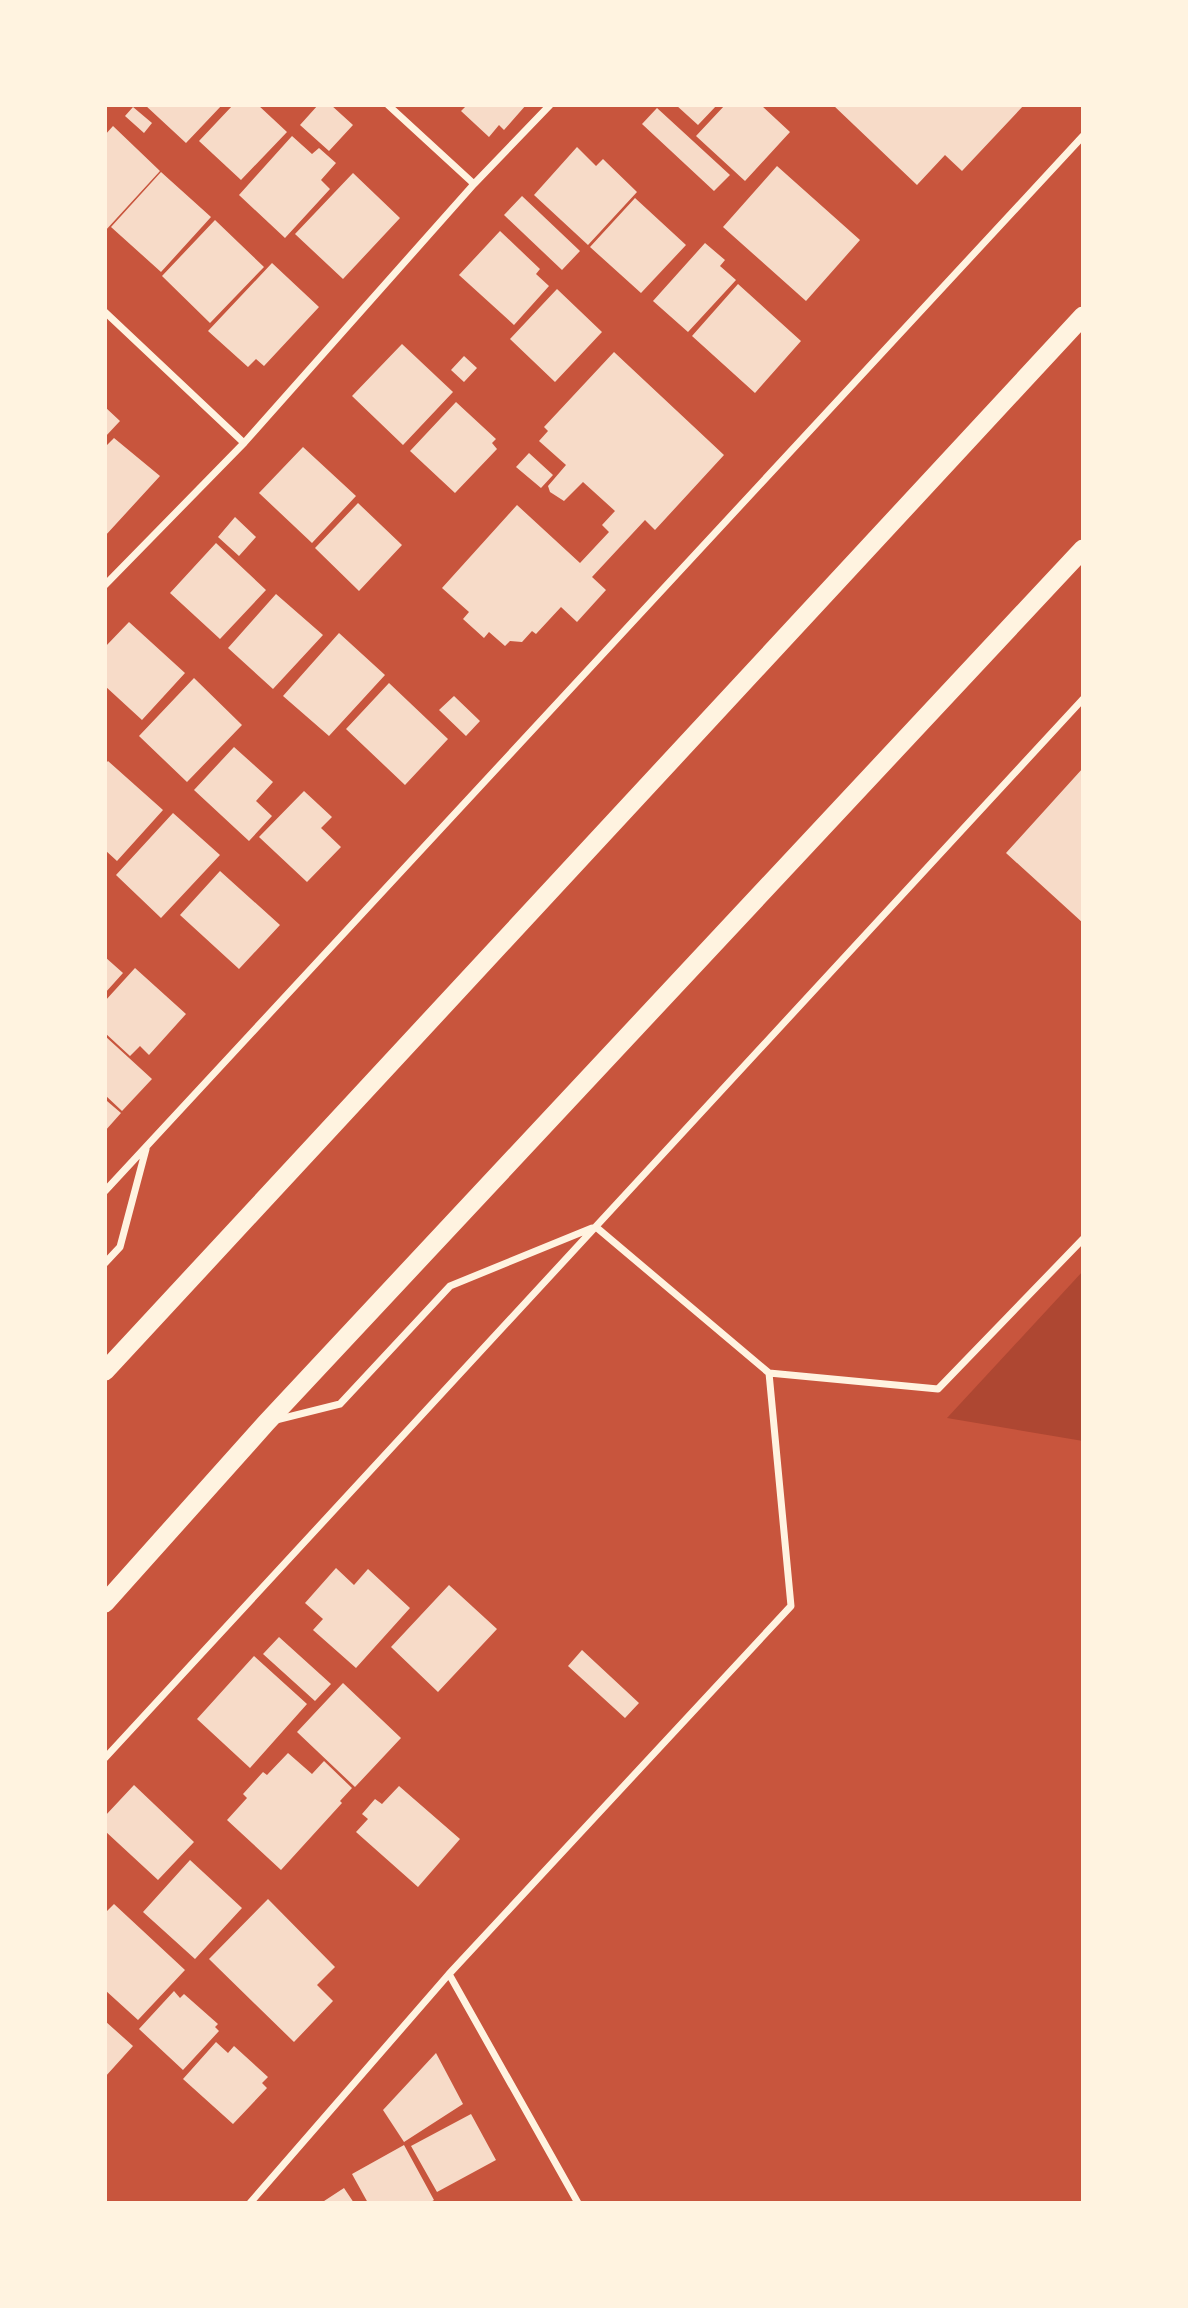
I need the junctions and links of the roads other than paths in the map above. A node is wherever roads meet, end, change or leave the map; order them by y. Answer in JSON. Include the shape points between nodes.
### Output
{"nodes":[{"id":1,"x":388,"y":105,"type":"edge"},
{"id":2,"x":550,"y":105,"type":"edge"},
{"id":3,"x":1083,"y":136,"type":"edge"},
{"id":4,"x":474,"y":184,"type":"junction"},
{"id":5,"x":105,"y":312,"type":"edge"},
{"id":6,"x":1083,"y":316,"type":"edge"},
{"id":7,"x":244,"y":443,"type":"junction"},
{"id":8,"x":1083,"y":549,"type":"edge"},
{"id":9,"x":105,"y":585,"type":"edge"},
{"id":10,"x":1083,"y":699,"type":"edge"},
{"id":11,"x":148,"y":1145,"type":"junction"},
{"id":12,"x":105,"y":1191,"type":"edge"},
{"id":13,"x":596,"y":1227,"type":"junction"},
{"id":14,"x":1083,"y":1238,"type":"edge"},
{"id":15,"x":105,"y":1263,"type":"edge"},
{"id":16,"x":105,"y":1371,"type":"edge"},
{"id":17,"x":769,"y":1373,"type":"junction"},
{"id":18,"x":266,"y":1423,"type":"junction"},
{"id":19,"x":105,"y":1603,"type":"edge"},
{"id":20,"x":105,"y":1758,"type":"edge"},
{"id":21,"x":449,"y":1974,"type":"junction"},
{"id":22,"x":250,"y":2203,"type":"edge"},
{"id":23,"x":578,"y":2203,"type":"edge"}],
"edges":[{"from":1,"to":4,"type":"street"},
{"from":2,"to":4,"type":"street"},
{"from":3,"to":11,"type":"street"},
{"from":4,"to":7,"type":"street"},
{"from":5,"to":7,"type":"street"},
{"from":6,"to":16,"type":"highway"},
{"from":7,"to":9,"type":"street"},
{"from":8,"to":18,"type":"highway"},
{"from":10,"to":13,"type":"street"},
{"from":11,"to":12,"type":"street"},
{"from":11,"to":15,"type":"street","via":[[120,1247]]},
{"from":13,"to":17,"type":"street"},
{"from":13,"to":18,"type":"street","via":[[450,1286],[340,1404]]},
{"from":13,"to":20,"type":"street"},
{"from":14,"to":17,"type":"street","via":[[938,1389]]},
{"from":17,"to":21,"type":"street","via":[[791,1606]]},
{"from":18,"to":19,"type":"highway"},
{"from":21,"to":22,"type":"street"},
{"from":21,"to":23,"type":"street"}]}
